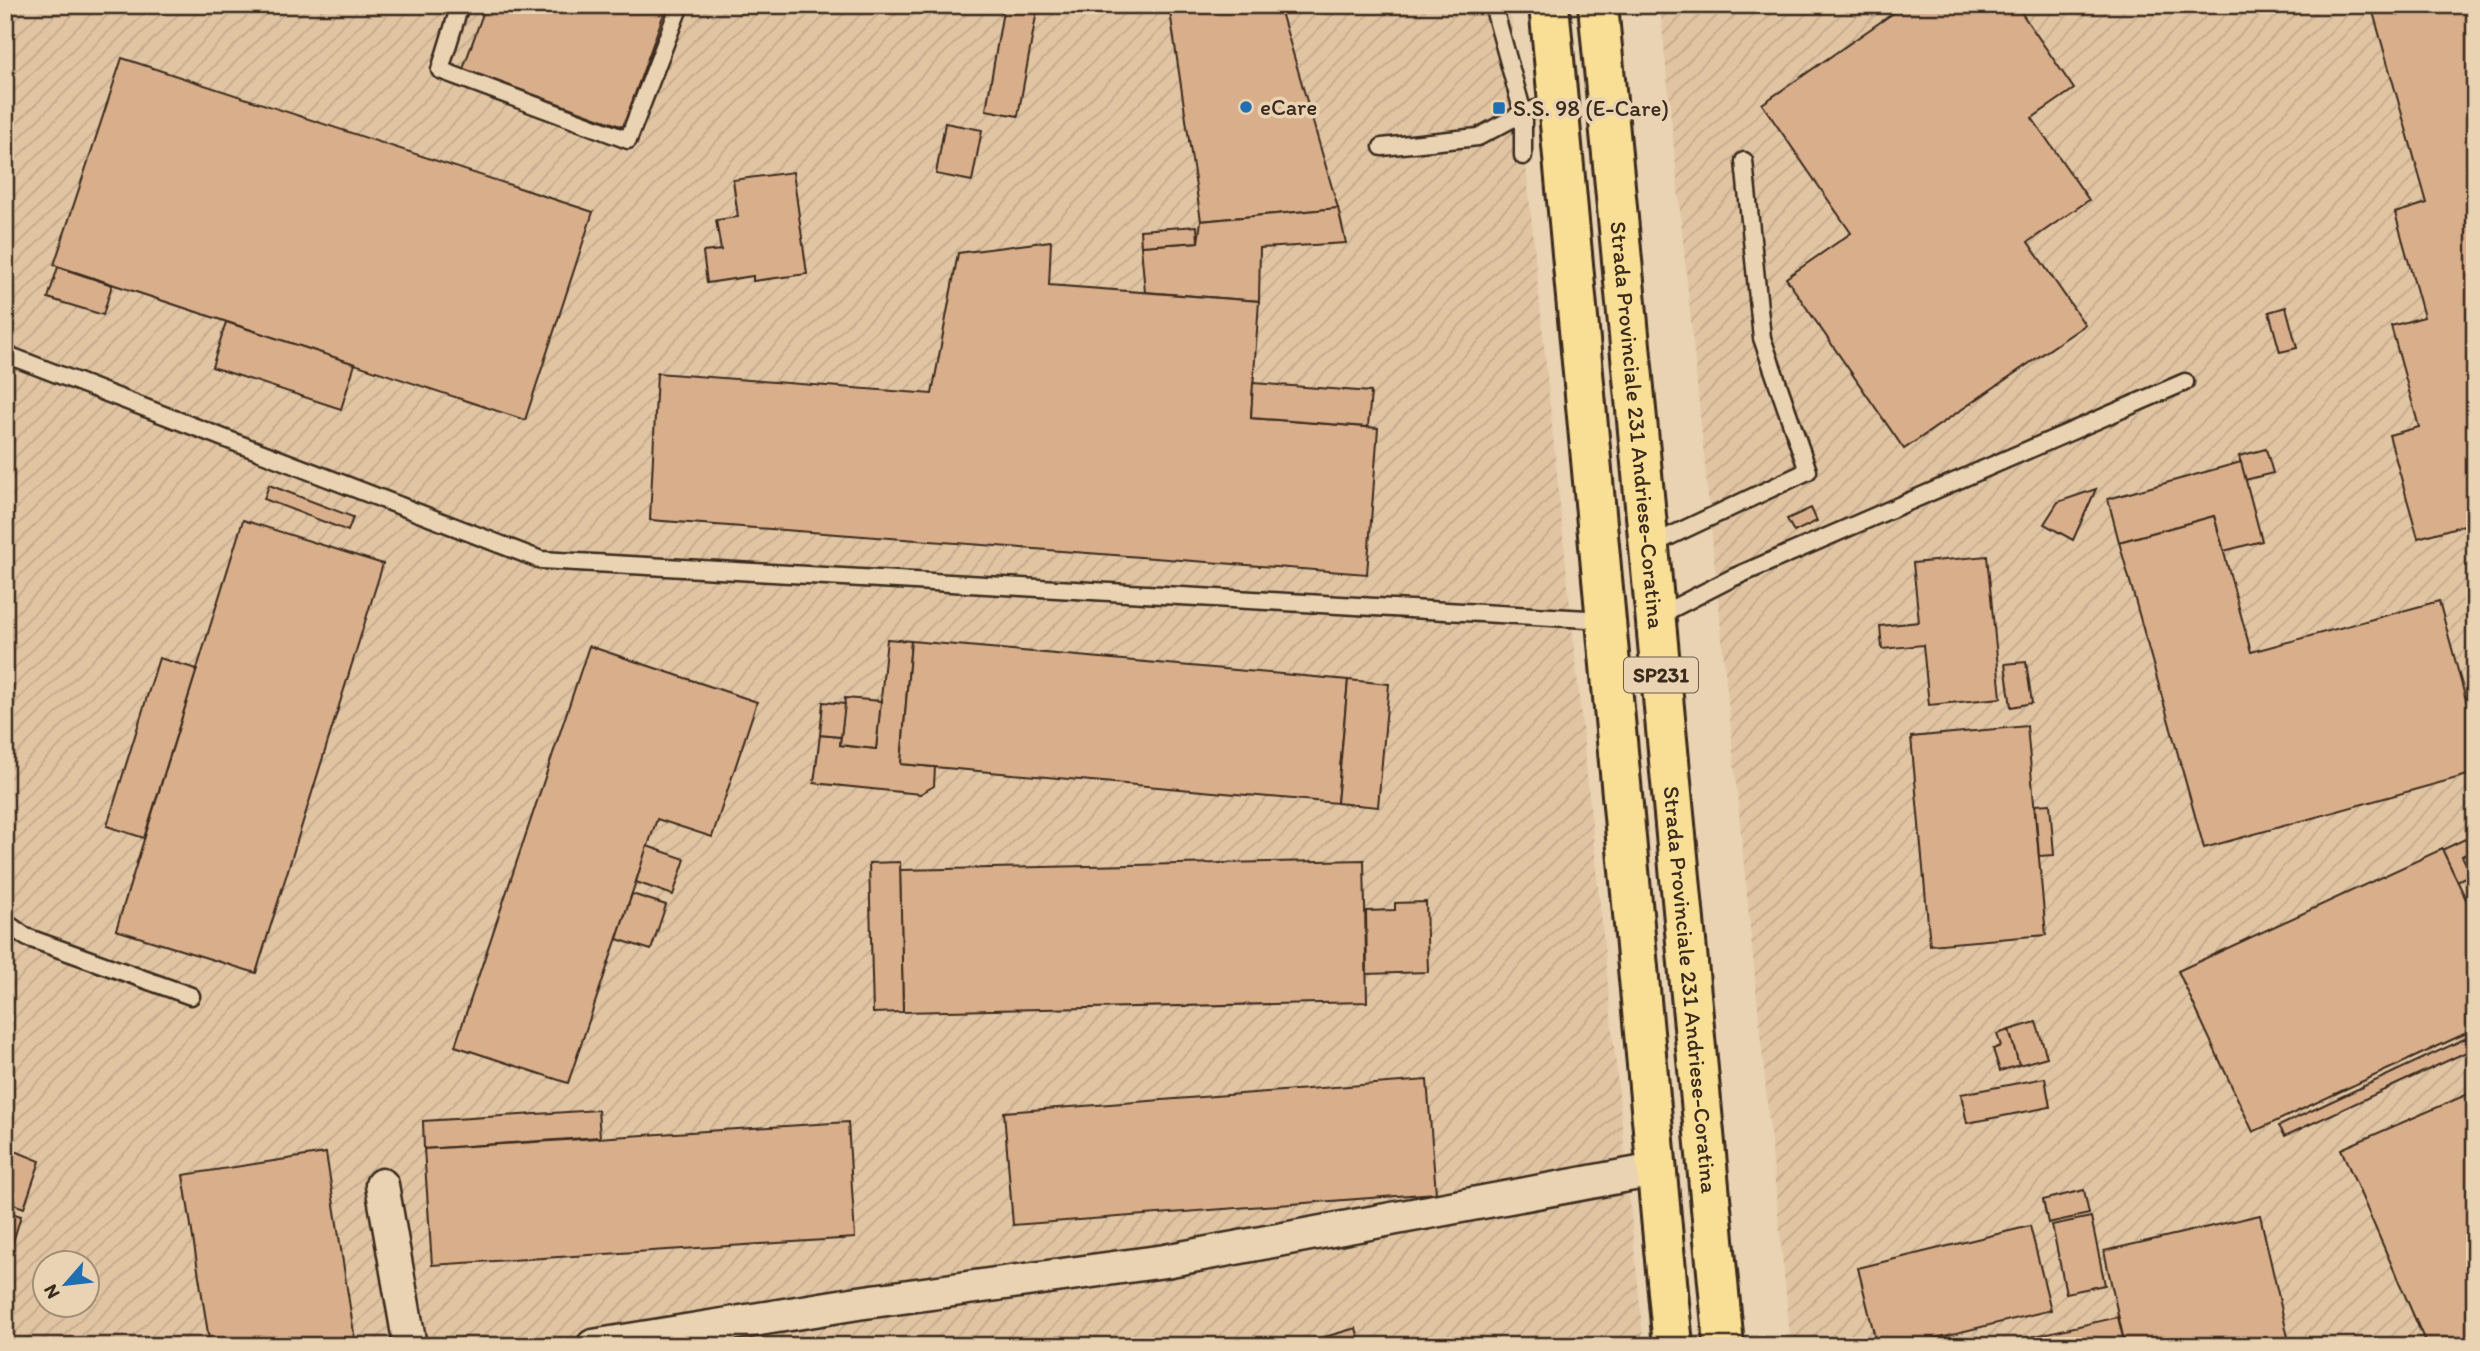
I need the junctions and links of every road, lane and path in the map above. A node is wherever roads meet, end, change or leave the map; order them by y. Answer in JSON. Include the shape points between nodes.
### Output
{"nodes":[{"id":1,"x":460,"y":5,"type":"edge"},
{"id":2,"x":680,"y":5,"type":"edge"},
{"id":3,"x":1493,"y":5,"type":"edge"},
{"id":4,"x":1549,"y":5,"type":"edge"},
{"id":5,"x":1598,"y":5,"type":"edge"},
{"id":6,"x":1559,"y":103,"type":"junction"},
{"id":7,"x":1522,"y":113,"type":"junction"},
{"id":8,"x":1382,"y":147,"type":"dead end"},
{"id":9,"x":1523,"y":156,"type":"dead end"},
{"id":10,"x":1744,"y":161,"type":"dead end"},
{"id":11,"x":5,"y":354,"type":"edge"},
{"id":12,"x":2185,"y":382,"type":"dead end"},
{"id":13,"x":1649,"y":546,"type":"junction"},
{"id":14,"x":1656,"y":617,"type":"junction"},
{"id":15,"x":1606,"y":620,"type":"junction"},
{"id":16,"x":5,"y":922,"type":"edge"},
{"id":17,"x":191,"y":996,"type":"dead end"},
{"id":18,"x":1655,"y":1170,"type":"junction"},
{"id":19,"x":382,"y":1185,"type":"dead end"},
{"id":20,"x":410,"y":1346,"type":"edge"},
{"id":21,"x":593,"y":1346,"type":"edge"},
{"id":22,"x":1673,"y":1346,"type":"edge"},
{"id":23,"x":1724,"y":1346,"type":"edge"}],
"edges":[{"from":1,"to":2,"type":"lane","via":[[440,70],[628,140]]},
{"from":3,"to":7,"type":"lane"},
{"from":4,"to":6,"type":"main road","number":"SP231"},
{"from":5,"to":13,"type":"main road","name":"Strada Provinciale 231 Andriese-Coratina","number":"SP231"},
{"from":6,"to":7,"type":"lane"},
{"from":6,"to":15,"type":"main road","number":"SP231"},
{"from":7,"to":8,"type":"lane","via":[[1478,137]]},
{"from":7,"to":9,"type":"lane"},
{"from":10,"to":13,"type":"lane","via":[[1762,338],[1808,471]]},
{"from":11,"to":15,"type":"lane","via":[[541,560]]},
{"from":12,"to":14,"type":"lane","via":[[1732,578]]},
{"from":13,"to":14,"type":"main road","name":"Strada Provinciale 231 Andriese-Coratina","number":"SP231"},
{"from":14,"to":23,"type":"main road","name":"Strada Provinciale 231 Andriese-Coratina","number":"SP231"},
{"from":15,"to":18,"type":"main road","number":"SP231"},
{"from":16,"to":17,"type":"lane","via":[[26,937]]},
{"from":18,"to":21,"type":"street","via":[[1165,1261],[858,1303]]},
{"from":18,"to":22,"type":"main road","number":"SP231"},
{"from":19,"to":20,"type":"street"}]}
